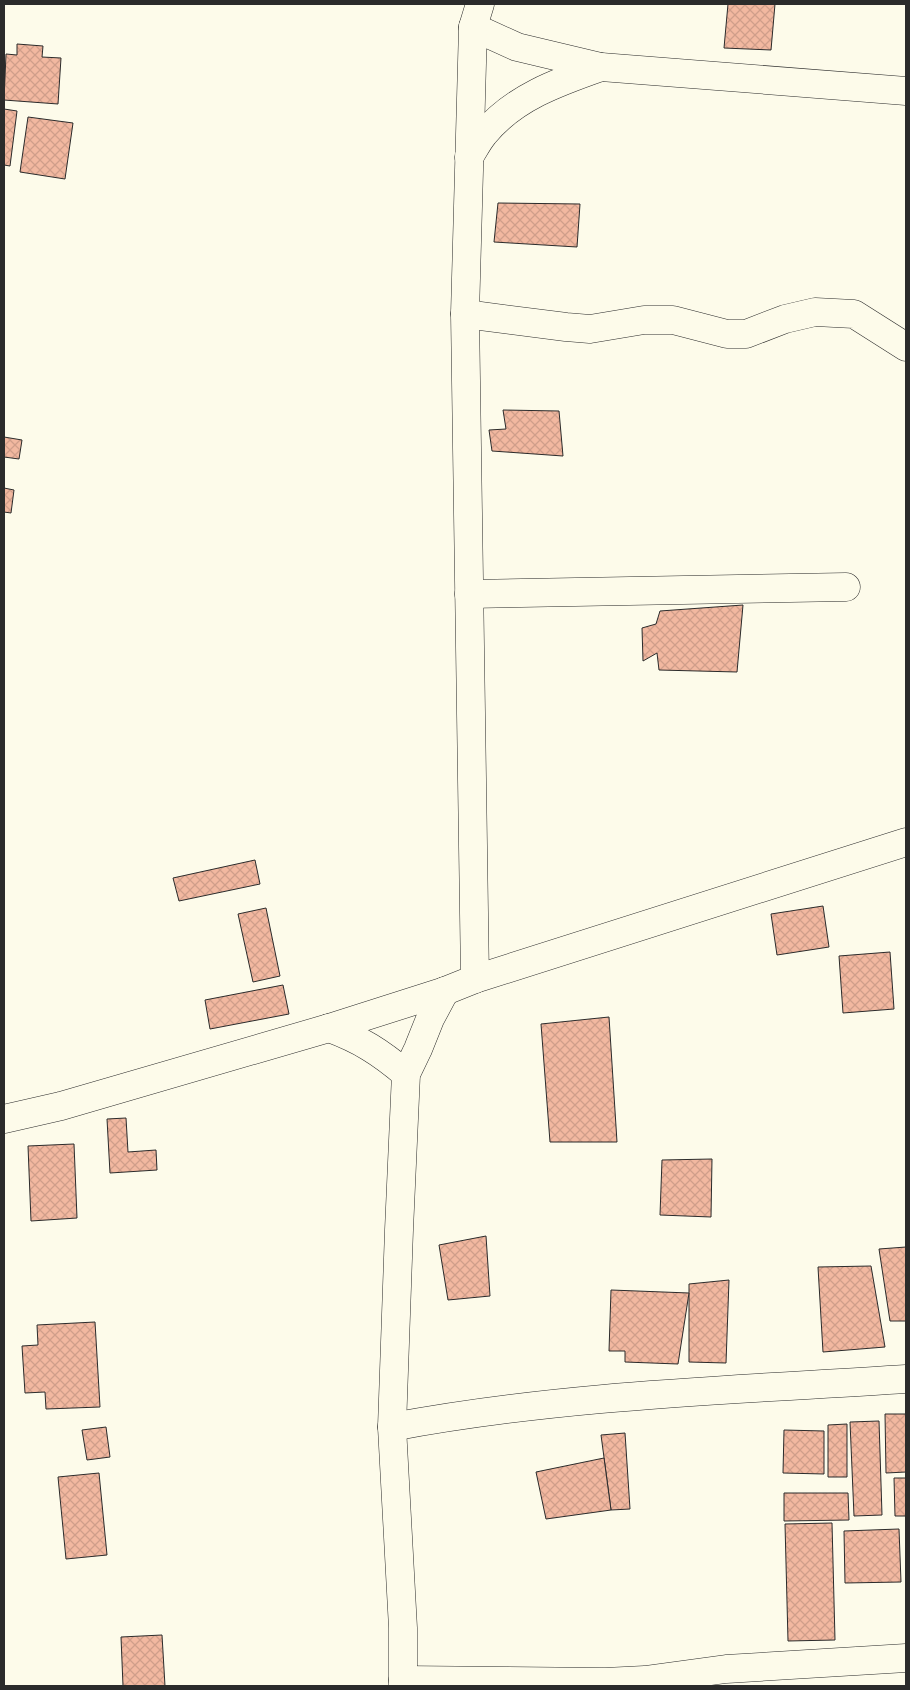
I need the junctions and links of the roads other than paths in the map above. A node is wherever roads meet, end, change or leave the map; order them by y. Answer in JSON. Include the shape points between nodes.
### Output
{"nodes":[{"id":1,"x":476,"y":16,"type":"edge"},
{"id":2,"x":600,"y":67,"type":"junction"},
{"id":3,"x":906,"y":91,"type":"edge"},
{"id":4,"x":469,"y":157,"type":"junction"},
{"id":5,"x":464,"y":314,"type":"junction"},
{"id":6,"x":906,"y":347,"type":"edge"},
{"id":7,"x":846,"y":587,"type":"dead end"},
{"id":8,"x":469,"y":594,"type":"junction"},
{"id":9,"x":906,"y":842,"type":"edge"},
{"id":10,"x":475,"y":979,"type":"junction"},
{"id":11,"x":445,"y":991,"type":"junction"},
{"id":12,"x":329,"y":1028,"type":"junction"},
{"id":13,"x":406,"y":1074,"type":"junction"},
{"id":14,"x":4,"y":1118,"type":"edge"},
{"id":15,"x":906,"y":1379,"type":"edge"},
{"id":16,"x":392,"y":1427,"type":"junction"},
{"id":17,"x":906,"y":1658,"type":"edge"},
{"id":18,"x":403,"y":1683,"type":"edge"}],
"edges":[{"from":1,"to":2,"type":"street","via":[[517,47]]},
{"from":1,"to":4,"type":"street"},
{"from":2,"to":3,"type":"street"},
{"from":2,"to":4,"type":"street","via":[[517,104],[483,135]]},
{"from":4,"to":5,"type":"street"},
{"from":5,"to":6,"type":"street","via":[[590,329],[644,320],[673,320],[727,334],[746,334],[815,312],[854,314]]},
{"from":5,"to":8,"type":"street"},
{"from":7,"to":8,"type":"street"},
{"from":8,"to":10,"type":"street"},
{"from":9,"to":10,"type":"street"},
{"from":10,"to":11,"type":"street"},
{"from":11,"to":12,"type":"street"},
{"from":11,"to":13,"type":"street"},
{"from":12,"to":13,"type":"street","via":[[354,1037],[383,1054]]},
{"from":12,"to":14,"type":"street","via":[[61,1106]]},
{"from":13,"to":16,"type":"street"},
{"from":15,"to":16,"type":"street","via":[[624,1397],[453,1416]]},
{"from":16,"to":18,"type":"street"},
{"from":17,"to":18,"type":"street","via":[[726,1669],[605,1682]]}]}
